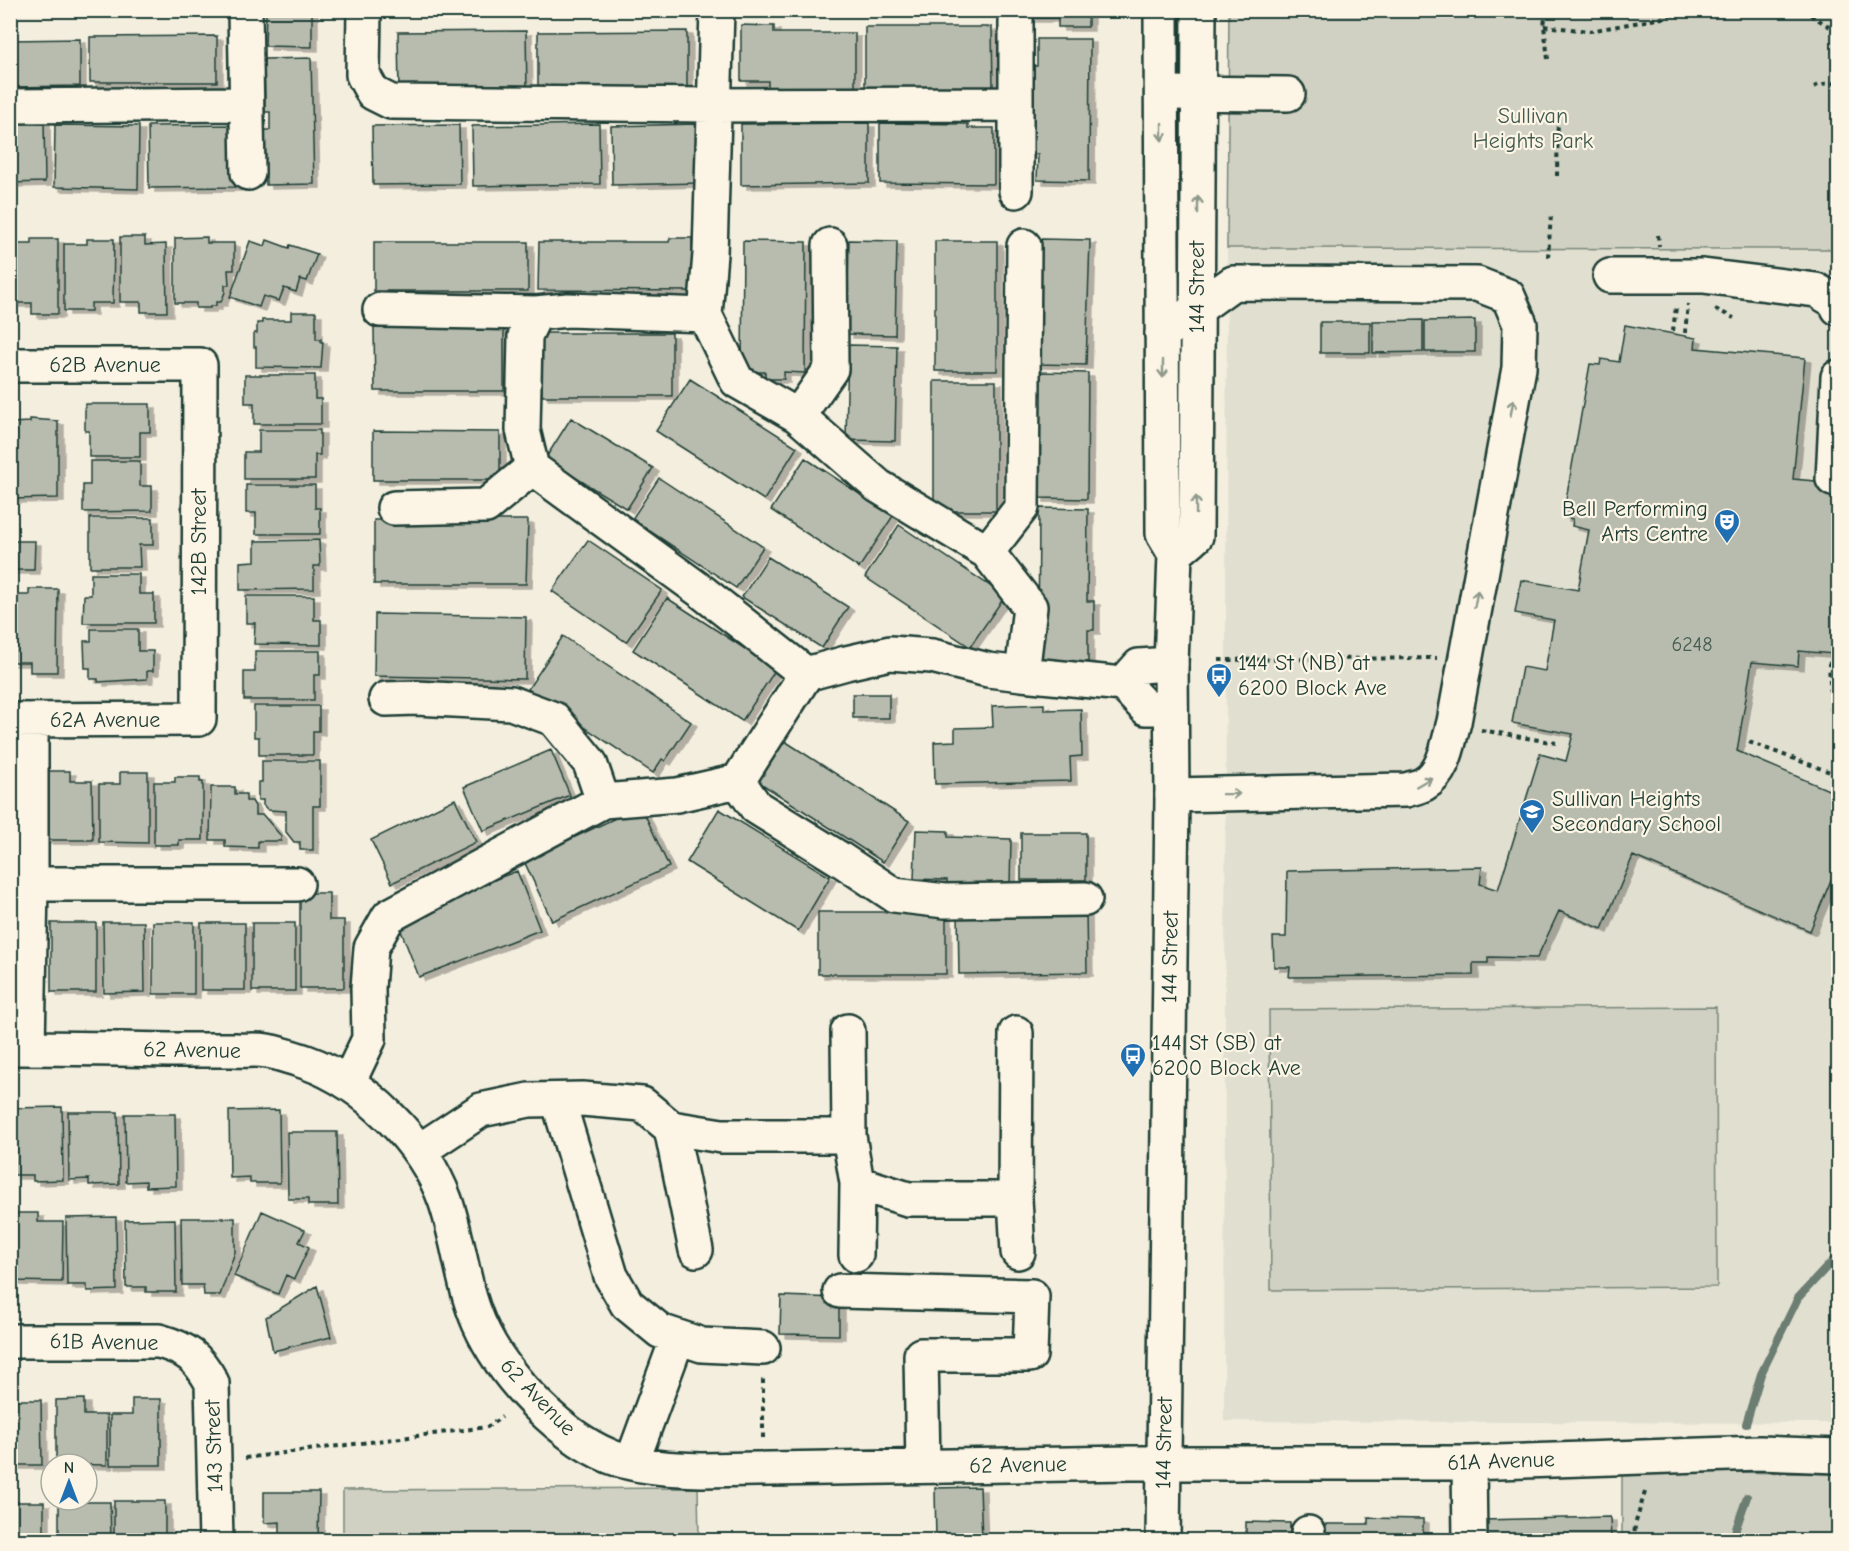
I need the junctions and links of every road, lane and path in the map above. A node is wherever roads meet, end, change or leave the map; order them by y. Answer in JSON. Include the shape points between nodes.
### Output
{"nodes":[{"id":1,"x":244,"y":10,"type":"edge"},
{"id":2,"x":364,"y":10,"type":"edge"},
{"id":3,"x":717,"y":10,"type":"edge"},
{"id":4,"x":1016,"y":10,"type":"edge"},
{"id":5,"x":1161,"y":10,"type":"edge"},
{"id":6,"x":1199,"y":10,"type":"edge"},
{"id":7,"x":1546,"y":10,"type":"edge"},
{"id":8,"x":1685,"y":10,"type":"edge"},
{"id":9,"x":1803,"y":10,"type":"edge"},
{"id":10,"x":1544,"y":26,"type":"junction"},
{"id":11,"x":1839,"y":32,"type":"edge"},
{"id":12,"x":1548,"y":59,"type":"dead end"},
{"id":13,"x":1839,"y":83,"type":"edge"},
{"id":14,"x":1814,"y":87,"type":"dead end"},
{"id":15,"x":1162,"y":93,"type":"junction"},
{"id":16,"x":1198,"y":93,"type":"junction"},
{"id":17,"x":1288,"y":94,"type":"dead end"},
{"id":18,"x":246,"y":104,"type":"junction"},
{"id":19,"x":713,"y":105,"type":"junction"},
{"id":20,"x":1016,"y":105,"type":"junction"},
{"id":21,"x":10,"y":106,"type":"edge"},
{"id":22,"x":1558,"y":113,"type":"dead end"},
{"id":23,"x":248,"y":173,"type":"dead end"},
{"id":24,"x":1557,"y":176,"type":"dead end"},
{"id":25,"x":1016,"y":191,"type":"dead end"},
{"id":26,"x":1551,"y":215,"type":"dead end"},
{"id":27,"x":830,"y":245,"type":"dead end"},
{"id":28,"x":1024,"y":246,"type":"dead end"},
{"id":29,"x":1197,"y":252,"type":"junction"},
{"id":30,"x":1548,"y":257,"type":"dead end"},
{"id":31,"x":1610,"y":276,"type":"dead end"},
{"id":32,"x":1233,"y":283,"type":"junction"},
{"id":33,"x":1677,"y":301,"type":"dead end"},
{"id":34,"x":1839,"y":308,"type":"edge"},
{"id":35,"x":380,"y":310,"type":"dead end"},
{"id":36,"x":1197,"y":310,"type":"junction"},
{"id":37,"x":536,"y":313,"type":"junction"},
{"id":38,"x":1687,"y":313,"type":"dead end"},
{"id":39,"x":705,"y":315,"type":"junction"},
{"id":40,"x":1673,"y":332,"type":"dead end"},
{"id":41,"x":1685,"y":333,"type":"dead end"},
{"id":42,"x":1162,"y":334,"type":"junction"},
{"id":43,"x":10,"y":365,"type":"edge"},
{"id":44,"x":200,"y":365,"type":"joint"},
{"id":45,"x":1839,"y":377,"type":"edge"},
{"id":46,"x":798,"y":416,"type":"junction"},
{"id":47,"x":532,"y":468,"type":"junction"},
{"id":48,"x":1833,"y":479,"type":"dead end"},
{"id":49,"x":394,"y":508,"type":"dead end"},
{"id":50,"x":987,"y":552,"type":"junction"},
{"id":51,"x":1175,"y":554,"type":"junction"},
{"id":52,"x":1839,"y":657,"type":"edge"},
{"id":53,"x":1441,"y":658,"type":"dead end"},
{"id":54,"x":1219,"y":660,"type":"dead end"},
{"id":55,"x":1171,"y":664,"type":"junction"},
{"id":56,"x":806,"y":674,"type":"junction"},
{"id":57,"x":1022,"y":674,"type":"junction"},
{"id":58,"x":1123,"y":684,"type":"junction"},
{"id":59,"x":386,"y":699,"type":"dead end"},
{"id":60,"x":1171,"y":708,"type":"junction"},
{"id":61,"x":199,"y":719,"type":"joint"},
{"id":62,"x":21,"y":720,"type":"edge"},
{"id":63,"x":1478,"y":729,"type":"dead end"},
{"id":64,"x":1839,"y":732,"type":"edge"},
{"id":65,"x":1749,"y":742,"type":"dead end"},
{"id":66,"x":1556,"y":743,"type":"dead end"},
{"id":67,"x":1839,"y":776,"type":"edge"},
{"id":68,"x":738,"y":781,"type":"junction"},
{"id":69,"x":1172,"y":795,"type":"junction"},
{"id":70,"x":603,"y":801,"type":"junction"},
{"id":71,"x":21,"y":884,"type":"edge"},
{"id":72,"x":297,"y":884,"type":"dead end"},
{"id":73,"x":1085,"y":899,"type":"dead end"},
{"id":74,"x":848,"y":1031,"type":"dead end"},
{"id":75,"x":1016,"y":1033,"type":"dead end"},
{"id":76,"x":19,"y":1048,"type":"edge"},
{"id":77,"x":348,"y":1083,"type":"junction"},
{"id":78,"x":558,"y":1100,"type":"junction"},
{"id":79,"x":671,"y":1128,"type":"junction"},
{"id":80,"x":849,"y":1136,"type":"junction"},
{"id":81,"x":419,"y":1151,"type":"junction"},
{"id":82,"x":857,"y":1182,"type":"junction"},
{"id":83,"x":1015,"y":1199,"type":"junction"},
{"id":84,"x":696,"y":1250,"type":"dead end"},
{"id":85,"x":1018,"y":1252,"type":"dead end"},
{"id":86,"x":856,"y":1255,"type":"dead end"},
{"id":87,"x":840,"y":1291,"type":"dead end"},
{"id":88,"x":678,"y":1337,"type":"junction"},
{"id":89,"x":10,"y":1341,"type":"edge"},
{"id":90,"x":194,"y":1357,"type":"joint"},
{"id":91,"x":763,"y":1361,"type":"joint"},
{"id":92,"x":502,"y":1417,"type":"dead end"},
{"id":93,"x":763,"y":1438,"type":"dead end"},
{"id":94,"x":1839,"y":1456,"type":"edge"},
{"id":95,"x":245,"y":1458,"type":"dead end"},
{"id":96,"x":632,"y":1462,"type":"junction"},
{"id":97,"x":1468,"y":1463,"type":"junction"},
{"id":98,"x":1163,"y":1464,"type":"junction"},
{"id":99,"x":922,"y":1466,"type":"junction"},
{"id":100,"x":1645,"y":1492,"type":"dead end"},
{"id":101,"x":216,"y":1540,"type":"edge"},
{"id":102,"x":1163,"y":1540,"type":"edge"},
{"id":103,"x":1470,"y":1540,"type":"edge"},
{"id":104,"x":1634,"y":1540,"type":"edge"}],
"edges":[{"from":1,"to":18,"type":"street"},
{"from":2,"to":19,"type":"street","via":[[363,75],[373,93],[391,102]]},
{"from":3,"to":19,"type":"street"},
{"from":4,"to":20,"type":"street"},
{"from":5,"to":15,"type":"street","name":"144 Street"},
{"from":6,"to":16,"type":"street","name":"144 Street"},
{"from":7,"to":10,"type":"path"},
{"from":8,"to":10,"type":"path","via":[[1590,31]]},
{"from":9,"to":11,"type":"path"},
{"from":10,"to":12,"type":"path"},
{"from":13,"to":14,"type":"path"},
{"from":15,"to":16,"type":"street"},
{"from":15,"to":42,"type":"street","name":"144 Street","one_way":true},
{"from":16,"to":17,"type":"street"},
{"from":29,"to":16,"type":"street","name":"144 Street","one_way":true},
{"from":18,"to":21,"type":"street"},
{"from":18,"to":23,"type":"street"},
{"from":19,"to":20,"type":"street"},
{"from":19,"to":39,"type":"street"},
{"from":20,"to":25,"type":"street"},
{"from":22,"to":24,"type":"path"},
{"from":26,"to":30,"type":"path"},
{"from":27,"to":46,"type":"street","via":[[831,369]]},
{"from":28,"to":50,"type":"street","via":[[1022,507]]},
{"from":29,"to":32,"type":"street"},
{"from":29,"to":36,"type":"street","name":"144 Street"},
{"from":31,"to":34,"type":"street","via":[[1703,276],[1816,290],[1838,303]]},
{"from":32,"to":36,"type":"street"},
{"from":69,"to":32,"type":"street","one_way":true,"via":[[1406,790],[1424,784],[1436,774],[1454,722],[1520,368],[1520,324],[1508,296],[1477,284]]},
{"from":33,"to":40,"type":"path"},
{"from":35,"to":37,"type":"street"},
{"from":36,"to":42,"type":"street"},
{"from":51,"to":36,"type":"street","name":"144 Street","one_way":true,"via":[[1196,536]]},
{"from":37,"to":39,"type":"street","via":[[568,310]]},
{"from":37,"to":47,"type":"street","via":[[525,336],[523,430]]},
{"from":38,"to":41,"type":"path"},
{"from":39,"to":46,"type":"street","via":[[736,381]]},
{"from":42,"to":51,"type":"street","name":"144 Street","one_way":true,"via":[[1163,534]]},
{"from":43,"to":44,"type":"street","name":"62B Avenue"},
{"from":44,"to":61,"type":"street","name":"142B Street"},
{"from":45,"to":48,"type":"street"},
{"from":46,"to":50,"type":"street","via":[[878,486]]},
{"from":47,"to":49,"type":"street","via":[[486,506]]},
{"from":47,"to":56,"type":"street","via":[[701,591]]},
{"from":50,"to":57,"type":"street","via":[[1030,607]]},
{"from":51,"to":55,"type":"street","name":"144 Street"},
{"from":52,"to":64,"type":"path","via":[[1828,664],[1832,718]]},
{"from":53,"to":54,"type":"path"},
{"from":55,"to":58,"type":"street","via":[[1139,666]]},
{"from":55,"to":60,"type":"street","name":"144 Street"},
{"from":56,"to":57,"type":"street","via":[[890,653],[932,656]]},
{"from":56,"to":68,"type":"street"},
{"from":57,"to":58,"type":"street"},
{"from":58,"to":60,"type":"street","via":[[1146,708]]},
{"from":59,"to":70,"type":"street","via":[[511,703],[554,719],[590,763]]},
{"from":60,"to":69,"type":"street","name":"144 Street"},
{"from":61,"to":62,"type":"street","name":"62A Avenue"},
{"from":62,"to":71,"type":"street"},
{"from":63,"to":66,"type":"path"},
{"from":65,"to":67,"type":"path"},
{"from":68,"to":70,"type":"street","via":[[677,795]]},
{"from":68,"to":73,"type":"street","via":[[756,807],[894,895],[945,901]]},
{"from":69,"to":98,"type":"street","name":"144 Street"},
{"from":70,"to":77,"type":"street","via":[[389,916],[370,948],[369,1039]]},
{"from":71,"to":72,"type":"street"},
{"from":71,"to":76,"type":"street"},
{"from":74,"to":80,"type":"street"},
{"from":75,"to":83,"type":"street"},
{"from":76,"to":77,"type":"street","name":"62 Avenue","via":[[266,1051],[308,1063]]},
{"from":77,"to":81,"type":"street","name":"62 Avenue","via":[[391,1117]]},
{"from":78,"to":79,"type":"street","via":[[642,1104]]},
{"from":78,"to":81,"type":"street","via":[[529,1100],[481,1110]]},
{"from":78,"to":88,"type":"street","via":[[611,1276],[627,1304],[660,1331]]},
{"from":79,"to":80,"type":"street","via":[[722,1136]]},
{"from":79,"to":84,"type":"street"},
{"from":80,"to":82,"type":"street"},
{"from":81,"to":96,"type":"street","name":"62 Avenue","via":[[444,1198],[479,1323],[504,1368],[582,1442]]},
{"from":82,"to":83,"type":"street","via":[[908,1199]]},
{"from":82,"to":86,"type":"street"},
{"from":83,"to":85,"type":"street"},
{"from":87,"to":99,"type":"street","via":[[1032,1296],[1030,1355],[921,1355]]},
{"from":88,"to":91,"type":"street"},
{"from":88,"to":96,"type":"street"},
{"from":89,"to":90,"type":"street","name":"61B Avenue","via":[[159,1341],[178,1346]]},
{"from":90,"to":101,"type":"street","name":"143 Street","via":[[212,1383]]},
{"from":91,"to":93,"type":"path"},
{"from":92,"to":95,"type":"path","via":[[487,1427]]},
{"from":94,"to":97,"type":"street","name":"61A Avenue","via":[[1760,1453]]},
{"from":96,"to":99,"type":"street","name":"62 Avenue","via":[[702,1470]]},
{"from":97,"to":98,"type":"street","name":"61A Avenue"},
{"from":97,"to":103,"type":"street"},
{"from":98,"to":99,"type":"street","name":"62 Avenue"},
{"from":98,"to":102,"type":"street","name":"144 Street"},
{"from":100,"to":104,"type":"path"}]}
